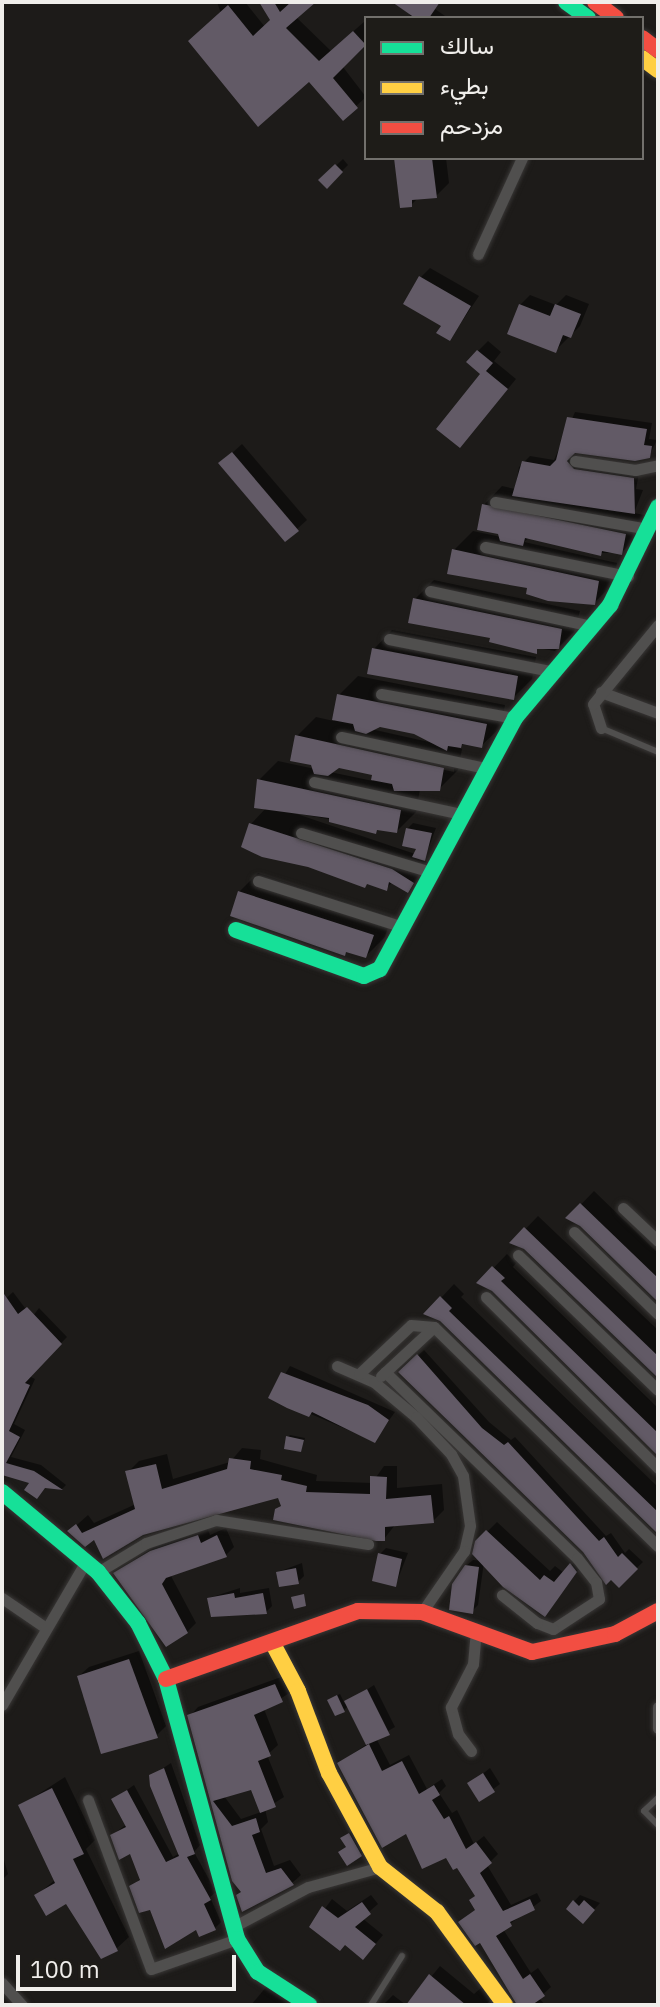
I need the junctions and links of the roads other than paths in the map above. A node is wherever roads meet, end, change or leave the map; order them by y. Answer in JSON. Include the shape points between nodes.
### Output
{"nodes":[{"id":1,"x":566,"y":2,"type":"edge"},
{"id":2,"x":595,"y":2,"type":"edge"},
{"id":3,"x":585,"y":16,"type":"edge"},
{"id":4,"x":613,"y":16,"type":"edge"},
{"id":5,"x":521,"y":160,"type":"edge"},
{"id":6,"x":478,"y":254,"type":"dead end"},
{"id":7,"x":575,"y":461,"type":"dead end"},
{"id":8,"x":658,"y":465,"type":"edge"},
{"id":9,"x":495,"y":502,"type":"dead end"},
{"id":10,"x":658,"y":507,"type":"edge"},
{"id":11,"x":648,"y":529,"type":"junction"},
{"id":12,"x":485,"y":547,"type":"dead end"},
{"id":13,"x":628,"y":576,"type":"junction"},
{"id":14,"x":430,"y":591,"type":"dead end"},
{"id":15,"x":658,"y":625,"type":"edge"},
{"id":16,"x":592,"y":626,"type":"junction"},
{"id":17,"x":389,"y":639,"type":"dead end"},
{"id":18,"x":551,"y":671,"type":"junction"},
{"id":19,"x":601,"y":692,"type":"junction"},
{"id":20,"x":381,"y":694,"type":"dead end"},
{"id":21,"x":658,"y":713,"type":"edge"},
{"id":22,"x":515,"y":718,"type":"junction"},
{"id":23,"x":601,"y":728,"type":"joint"},
{"id":24,"x":341,"y":737,"type":"dead end"},
{"id":25,"x":658,"y":752,"type":"edge"},
{"id":26,"x":486,"y":768,"type":"junction"},
{"id":27,"x":314,"y":782,"type":"dead end"},
{"id":28,"x":461,"y":814,"type":"junction"},
{"id":29,"x":301,"y":833,"type":"dead end"},
{"id":30,"x":428,"y":871,"type":"junction"},
{"id":31,"x":258,"y":881,"type":"dead end"},
{"id":32,"x":400,"y":926,"type":"junction"},
{"id":33,"x":236,"y":930,"type":"dead end"},
{"id":34,"x":623,"y":1208,"type":"dead end"},
{"id":35,"x":574,"y":1232,"type":"dead end"},
{"id":36,"x":658,"y":1241,"type":"edge"},
{"id":37,"x":518,"y":1255,"type":"dead end"},
{"id":38,"x":486,"y":1297,"type":"dead end"},
{"id":39,"x":658,"y":1314,"type":"edge"},
{"id":40,"x":434,"y":1327,"type":"junction"},
{"id":41,"x":337,"y":1366,"type":"dead end"},
{"id":42,"x":385,"y":1372,"type":"junction"},
{"id":43,"x":359,"y":1374,"type":"junction"},
{"id":44,"x":374,"y":1382,"type":"junction"},
{"id":45,"x":658,"y":1390,"type":"edge"},
{"id":46,"x":658,"y":1468,"type":"edge"},
{"id":47,"x":2,"y":1492,"type":"edge"},
{"id":48,"x":368,"y":1544,"type":"dead end"},
{"id":49,"x":658,"y":1546,"type":"edge"},
{"id":50,"x":92,"y":1566,"type":"junction"},
{"id":51,"x":502,"y":1595,"type":"dead end"},
{"id":52,"x":2,"y":1598,"type":"edge"},
{"id":53,"x":658,"y":1611,"type":"edge"},
{"id":54,"x":422,"y":1612,"type":"junction"},
{"id":55,"x":46,"y":1628,"type":"junction"},
{"id":56,"x":476,"y":1628,"type":"junction"},
{"id":57,"x":272,"y":1642,"type":"junction"},
{"id":58,"x":166,"y":1679,"type":"junction"},
{"id":59,"x":3,"y":1702,"type":"edge"},
{"id":60,"x":658,"y":1707,"type":"edge"},
{"id":61,"x":658,"y":1728,"type":"edge"},
{"id":62,"x":471,"y":1751,"type":"dead end"},
{"id":63,"x":658,"y":1798,"type":"edge"},
{"id":64,"x":88,"y":1800,"type":"dead end"},
{"id":65,"x":658,"y":1825,"type":"edge"},
{"id":66,"x":380,"y":1867,"type":"junction"},
{"id":67,"x":235,"y":1933,"type":"junction"},
{"id":68,"x":402,"y":1956,"type":"dead end"},
{"id":69,"x":2,"y":1983,"type":"edge"},
{"id":70,"x":22,"y":2005,"type":"edge"},
{"id":71,"x":309,"y":2005,"type":"edge"},
{"id":72,"x":371,"y":2005,"type":"edge"},
{"id":73,"x":505,"y":2005,"type":"edge"}],
"edges":[{"from":1,"to":3,"type":"street"},
{"from":2,"to":4,"type":"street"},
{"from":5,"to":6,"type":"street"},
{"from":7,"to":8,"type":"street","via":[[635,470]]},
{"from":9,"to":11,"type":"street"},
{"from":10,"to":11,"type":"street"},
{"from":11,"to":13,"type":"street"},
{"from":12,"to":13,"type":"street"},
{"from":13,"to":16,"type":"street"},
{"from":14,"to":16,"type":"street"},
{"from":15,"to":19,"type":"street"},
{"from":16,"to":18,"type":"street"},
{"from":17,"to":18,"type":"street"},
{"from":18,"to":22,"type":"street"},
{"from":19,"to":21,"type":"street"},
{"from":19,"to":23,"type":"street","via":[[593,704]]},
{"from":20,"to":22,"type":"street"},
{"from":22,"to":26,"type":"street"},
{"from":23,"to":25,"type":"lane"},
{"from":24,"to":26,"type":"street"},
{"from":26,"to":28,"type":"street"},
{"from":27,"to":28,"type":"street"},
{"from":28,"to":30,"type":"street"},
{"from":29,"to":30,"type":"street"},
{"from":30,"to":32,"type":"street"},
{"from":31,"to":32,"type":"street"},
{"from":32,"to":33,"type":"street","via":[[380,969],[369,976]]},
{"from":34,"to":36,"type":"street"},
{"from":35,"to":39,"type":"street"},
{"from":37,"to":45,"type":"street"},
{"from":38,"to":46,"type":"street"},
{"from":40,"to":42,"type":"street"},
{"from":40,"to":43,"type":"street","via":[[411,1325]]},
{"from":40,"to":49,"type":"street"},
{"from":41,"to":43,"type":"street"},
{"from":42,"to":44,"type":"street"},
{"from":42,"to":51,"type":"street","via":[[577,1558],[596,1582],[599,1599],[553,1629]]},
{"from":43,"to":44,"type":"street"},
{"from":44,"to":54,"type":"street","via":[[451,1454],[470,1501],[464,1551]]},
{"from":47,"to":50,"type":"street"},
{"from":48,"to":50,"type":"street","via":[[216,1520]]},
{"from":50,"to":55,"type":"street"},
{"from":50,"to":58,"type":"street","via":[[138,1623]]},
{"from":52,"to":55,"type":"street"},
{"from":53,"to":56,"type":"street","via":[[615,1634],[547,1652],[510,1645]]},
{"from":54,"to":56,"type":"street"},
{"from":54,"to":57,"type":"street","via":[[358,1611]]},
{"from":55,"to":59,"type":"street"},
{"from":56,"to":62,"type":"street","via":[[473,1664],[451,1707],[458,1734]]},
{"from":57,"to":58,"type":"street"},
{"from":57,"to":66,"type":"street","via":[[298,1691],[329,1773]]},
{"from":58,"to":67,"type":"street"},
{"from":60,"to":61,"type":"street"},
{"from":63,"to":65,"type":"lane","via":[[644,1811]]},
{"from":64,"to":67,"type":"street","via":[[151,1969]]},
{"from":66,"to":67,"type":"street","via":[[308,1887]]},
{"from":66,"to":73,"type":"street","via":[[437,1912]]},
{"from":67,"to":71,"type":"street","via":[[258,1972]]},
{"from":68,"to":72,"type":"lane"},
{"from":69,"to":70,"type":"street"}]}
